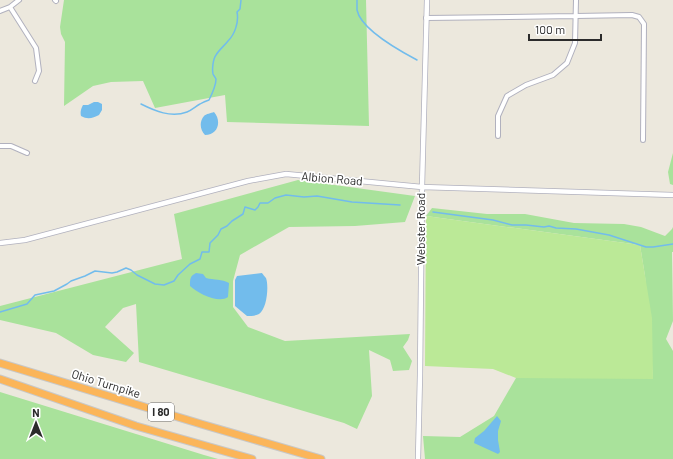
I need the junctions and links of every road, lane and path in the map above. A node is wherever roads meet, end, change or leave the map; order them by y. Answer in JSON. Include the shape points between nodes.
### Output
{"nodes":[{"id":1,"x":19,"y":0,"type":"edge"},
{"id":2,"x":427,"y":0,"type":"edge"},
{"id":3,"x":576,"y":0,"type":"edge"},
{"id":4,"x":10,"y":7,"type":"junction"},
{"id":5,"x":0,"y":11,"type":"edge"},
{"id":6,"x":576,"y":16,"type":"junction"},
{"id":7,"x":426,"y":18,"type":"junction"},
{"id":8,"x":35,"y":81,"type":"dead end"},
{"id":9,"x":498,"y":136,"type":"dead end"},
{"id":10,"x":643,"y":140,"type":"dead end"},
{"id":11,"x":0,"y":146,"type":"edge"},
{"id":12,"x":27,"y":152,"type":"dead end"},
{"id":13,"x":422,"y":187,"type":"junction"},
{"id":14,"x":673,"y":195,"type":"edge"},
{"id":15,"x":0,"y":243,"type":"edge"},
{"id":16,"x":0,"y":363,"type":"edge"},
{"id":17,"x":0,"y":379,"type":"edge"},
{"id":18,"x":252,"y":459,"type":"edge"},
{"id":19,"x":321,"y":459,"type":"edge"},
{"id":20,"x":418,"y":459,"type":"edge"}],
"edges":[{"from":1,"to":4,"type":"street"},
{"from":2,"to":7,"type":"street","name":"Webster Road"},
{"from":3,"to":6,"type":"street"},
{"from":4,"to":5,"type":"street"},
{"from":4,"to":8,"type":"street","via":[[36,48],[39,72]]},
{"from":6,"to":7,"type":"street"},
{"from":6,"to":9,"type":"street","via":[[575,43],[567,63],[553,75],[526,85],[507,96],[498,116]]},
{"from":6,"to":10,"type":"street","via":[[632,15],[640,17],[644,24]]},
{"from":7,"to":13,"type":"street","name":"Webster Road"},
{"from":11,"to":12,"type":"street","via":[[11,146]]},
{"from":13,"to":14,"type":"street","name":"Albion Road"},
{"from":13,"to":15,"type":"street","name":"Albion Road","via":[[286,174],[248,181],[25,240]]},
{"from":13,"to":20,"type":"street","name":"Webster Road"},
{"from":16,"to":19,"type":"highway","name":"Ohio Turnpike","number":"I 80"},
{"from":17,"to":18,"type":"highway","number":"I 80","via":[[136,426]]}]}
